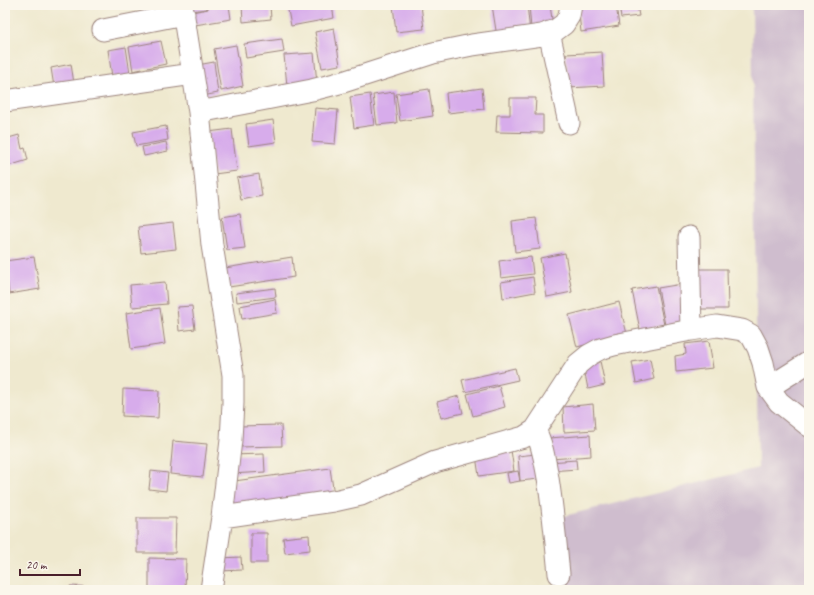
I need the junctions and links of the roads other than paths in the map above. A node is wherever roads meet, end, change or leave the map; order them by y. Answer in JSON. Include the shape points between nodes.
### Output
{"nodes":[{"id":1,"x":571,"y":5,"type":"edge"},
{"id":2,"x":183,"y":10,"type":"edge"},
{"id":3,"x":103,"y":30,"type":"dead end"},
{"id":4,"x":549,"y":32,"type":"junction"},
{"id":5,"x":193,"y":74,"type":"junction"},
{"id":6,"x":5,"y":101,"type":"edge"},
{"id":7,"x":199,"y":112,"type":"junction"},
{"id":8,"x":569,"y":123,"type":"dead end"},
{"id":9,"x":689,"y":237,"type":"dead end"},
{"id":10,"x":692,"y":330,"type":"junction"},
{"id":11,"x":809,"y":362,"type":"edge"},
{"id":12,"x":768,"y":387,"type":"junction"},
{"id":13,"x":809,"y":426,"type":"edge"},
{"id":14,"x":536,"y":430,"type":"junction"},
{"id":15,"x":222,"y":517,"type":"junction"},
{"id":16,"x":559,"y":574,"type":"dead end"},
{"id":17,"x":211,"y":590,"type":"edge"}],
"edges":[{"from":1,"to":4,"type":"street","via":[[564,24]]},
{"from":2,"to":3,"type":"street"},
{"from":2,"to":5,"type":"street"},
{"from":4,"to":7,"type":"street","via":[[433,53],[312,90]]},
{"from":4,"to":8,"type":"street"},
{"from":5,"to":6,"type":"street"},
{"from":5,"to":7,"type":"street"},
{"from":7,"to":15,"type":"street","via":[[212,245],[233,375],[231,440]]},
{"from":9,"to":10,"type":"street"},
{"from":10,"to":12,"type":"street","via":[[717,326],[730,327],[752,335],[763,363]]},
{"from":10,"to":14,"type":"street","via":[[614,345],[589,355],[578,364]]},
{"from":11,"to":12,"type":"street"},
{"from":12,"to":13,"type":"street","via":[[779,402]]},
{"from":14,"to":15,"type":"street","via":[[524,437],[435,462],[361,496]]},
{"from":14,"to":16,"type":"street","via":[[550,487]]},
{"from":15,"to":17,"type":"street"}]}
